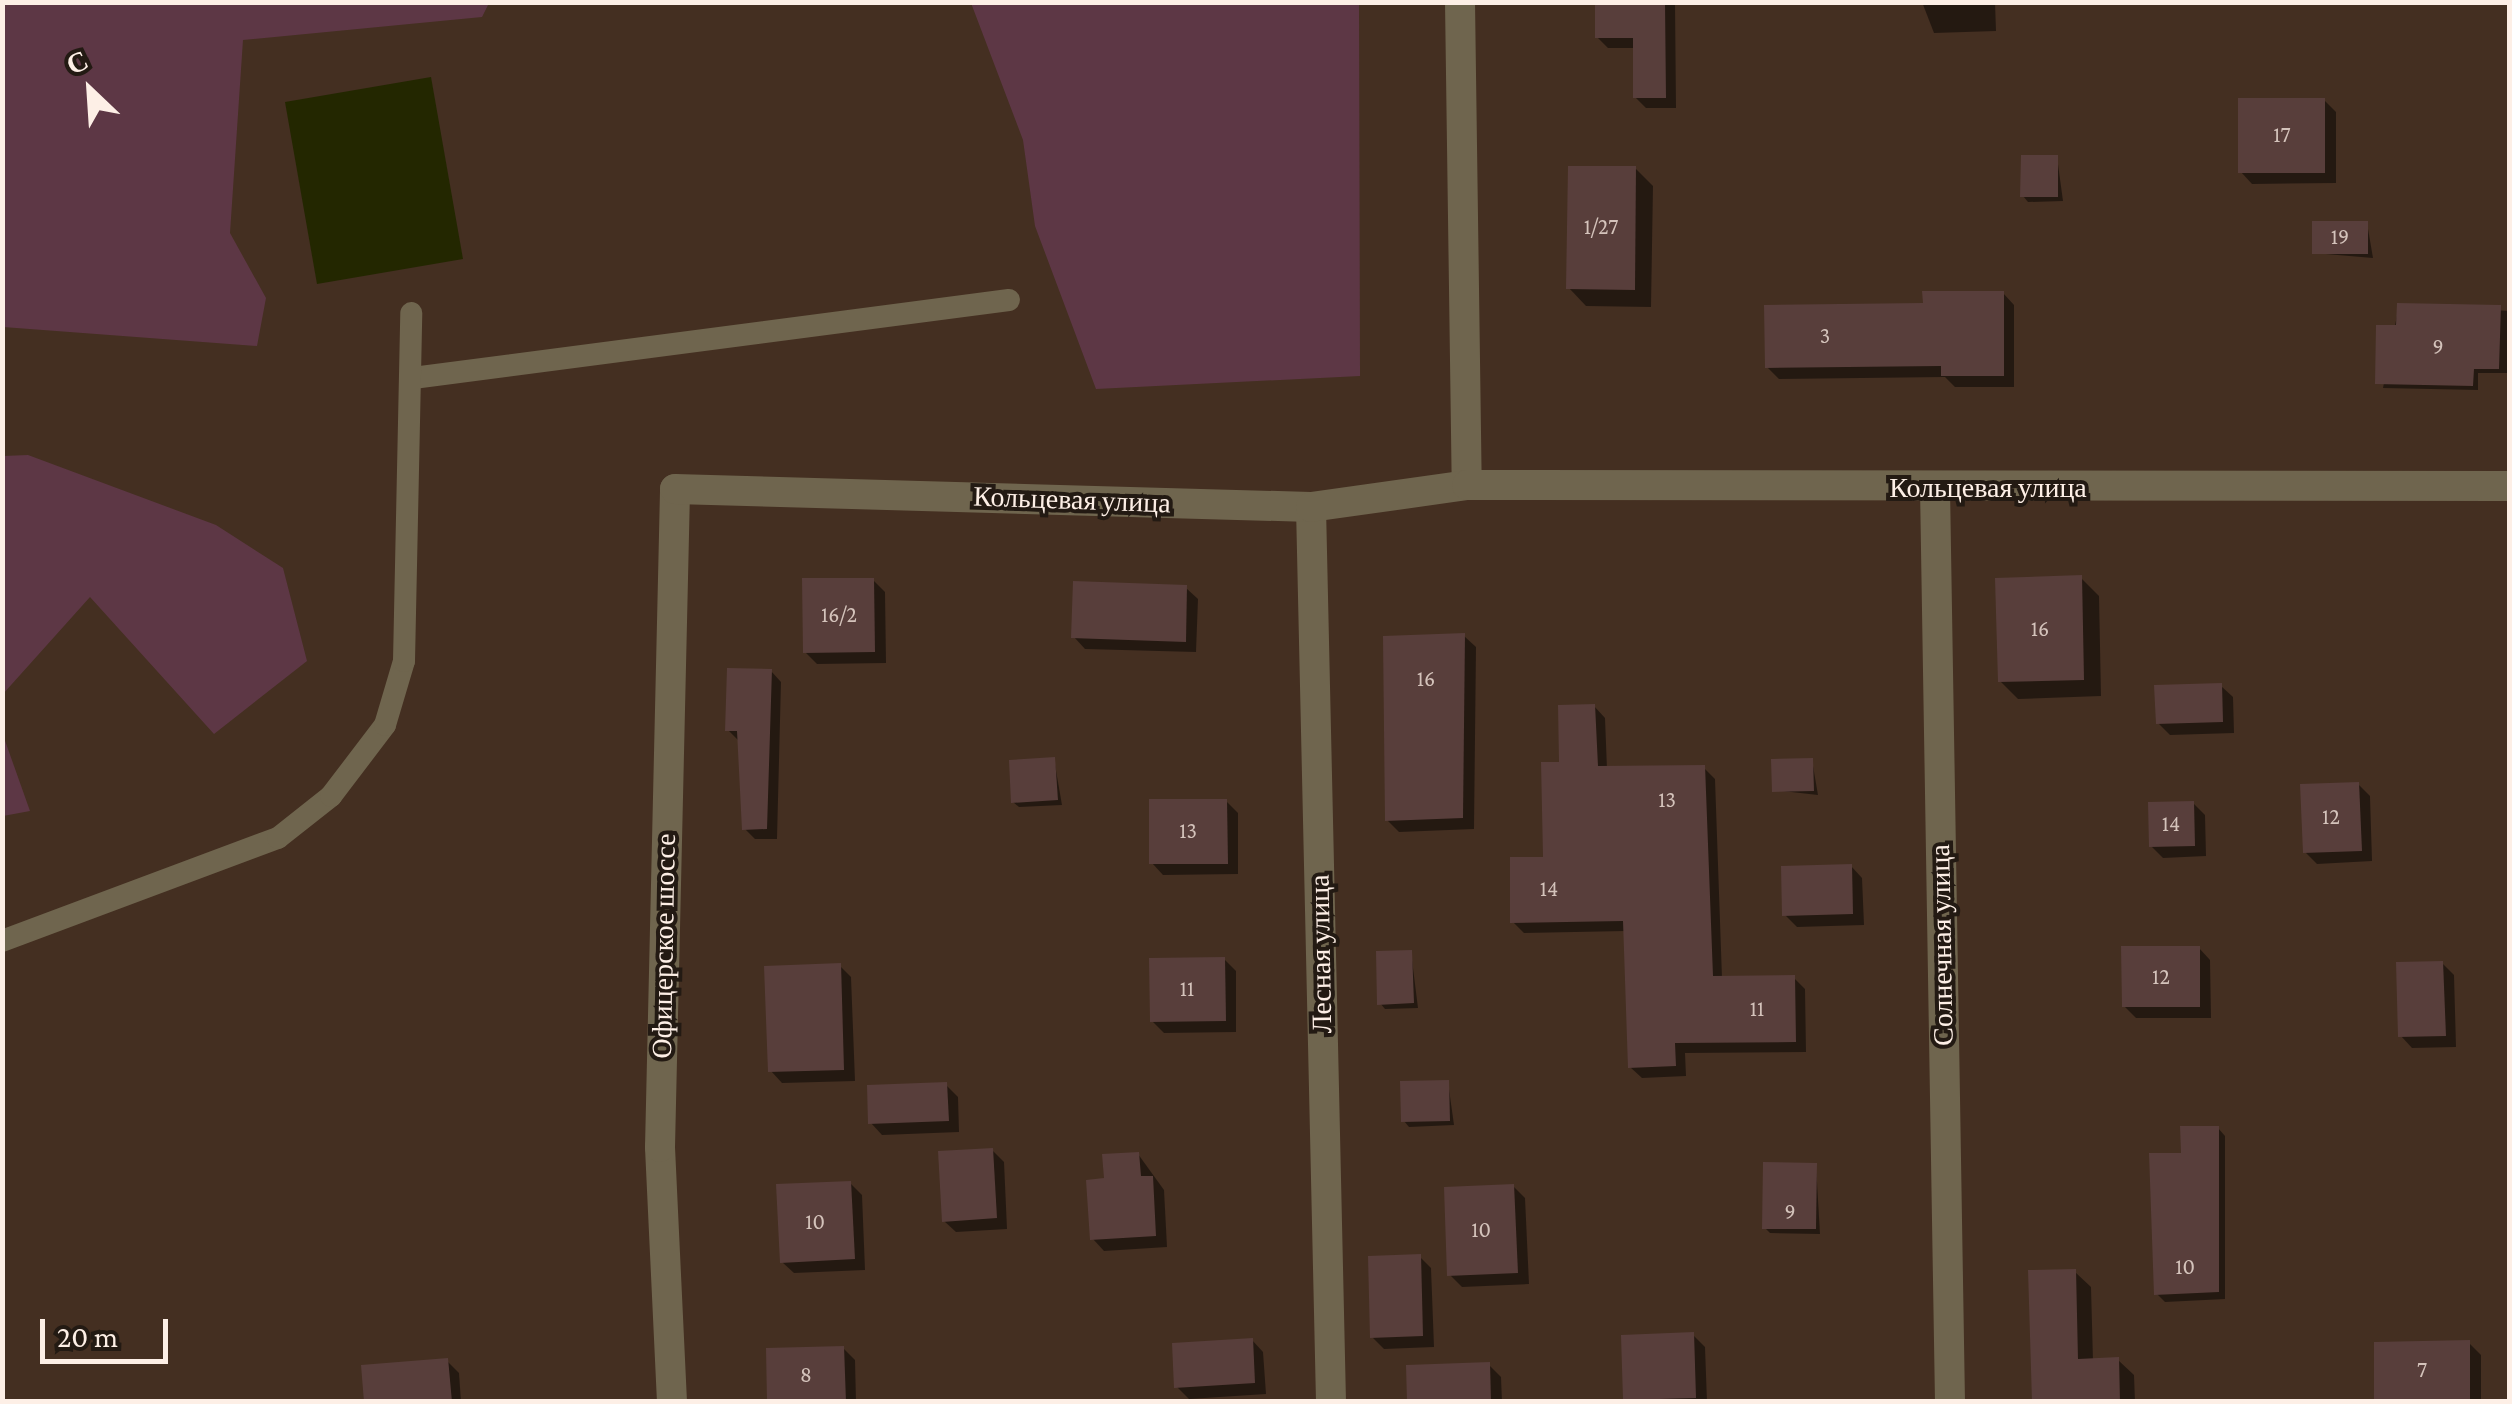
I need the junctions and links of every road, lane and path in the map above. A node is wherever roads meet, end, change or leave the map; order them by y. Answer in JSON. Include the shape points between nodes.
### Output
{"nodes":[{"id":1,"x":1460,"y":2,"type":"edge"},
{"id":2,"x":1009,"y":300,"type":"dead end"},
{"id":3,"x":410,"y":313,"type":"dead end"},
{"id":4,"x":413,"y":378,"type":"junction"},
{"id":5,"x":1467,"y":484,"type":"junction"},
{"id":6,"x":2510,"y":486,"type":"edge"},
{"id":7,"x":1934,"y":488,"type":"junction"},
{"id":8,"x":674,"y":489,"type":"joint"},
{"id":9,"x":1311,"y":507,"type":"junction"},
{"id":10,"x":2,"y":940,"type":"edge"},
{"id":11,"x":672,"y":1402,"type":"edge"},
{"id":12,"x":1331,"y":1402,"type":"edge"},
{"id":13,"x":1950,"y":1402,"type":"edge"}],
"edges":[{"from":1,"to":5,"type":"street"},
{"from":2,"to":4,"type":"lane"},
{"from":3,"to":4,"type":"lane"},
{"from":4,"to":10,"type":"lane","via":[[404,661],[385,725],[332,796],[278,838]]},
{"from":5,"to":7,"type":"street","name":"Кольцевая улица"},
{"from":5,"to":9,"type":"street","name":"Кольцевая улица"},
{"from":6,"to":7,"type":"street","name":"Кольцевая улица"},
{"from":7,"to":13,"type":"street","name":"Солнечная улица"},
{"from":8,"to":9,"type":"street","name":"Кольцевая улица"},
{"from":8,"to":11,"type":"street","name":"Офицерское шоссе","via":[[660,1147]]},
{"from":9,"to":12,"type":"street","name":"Лесная улица"}]}
